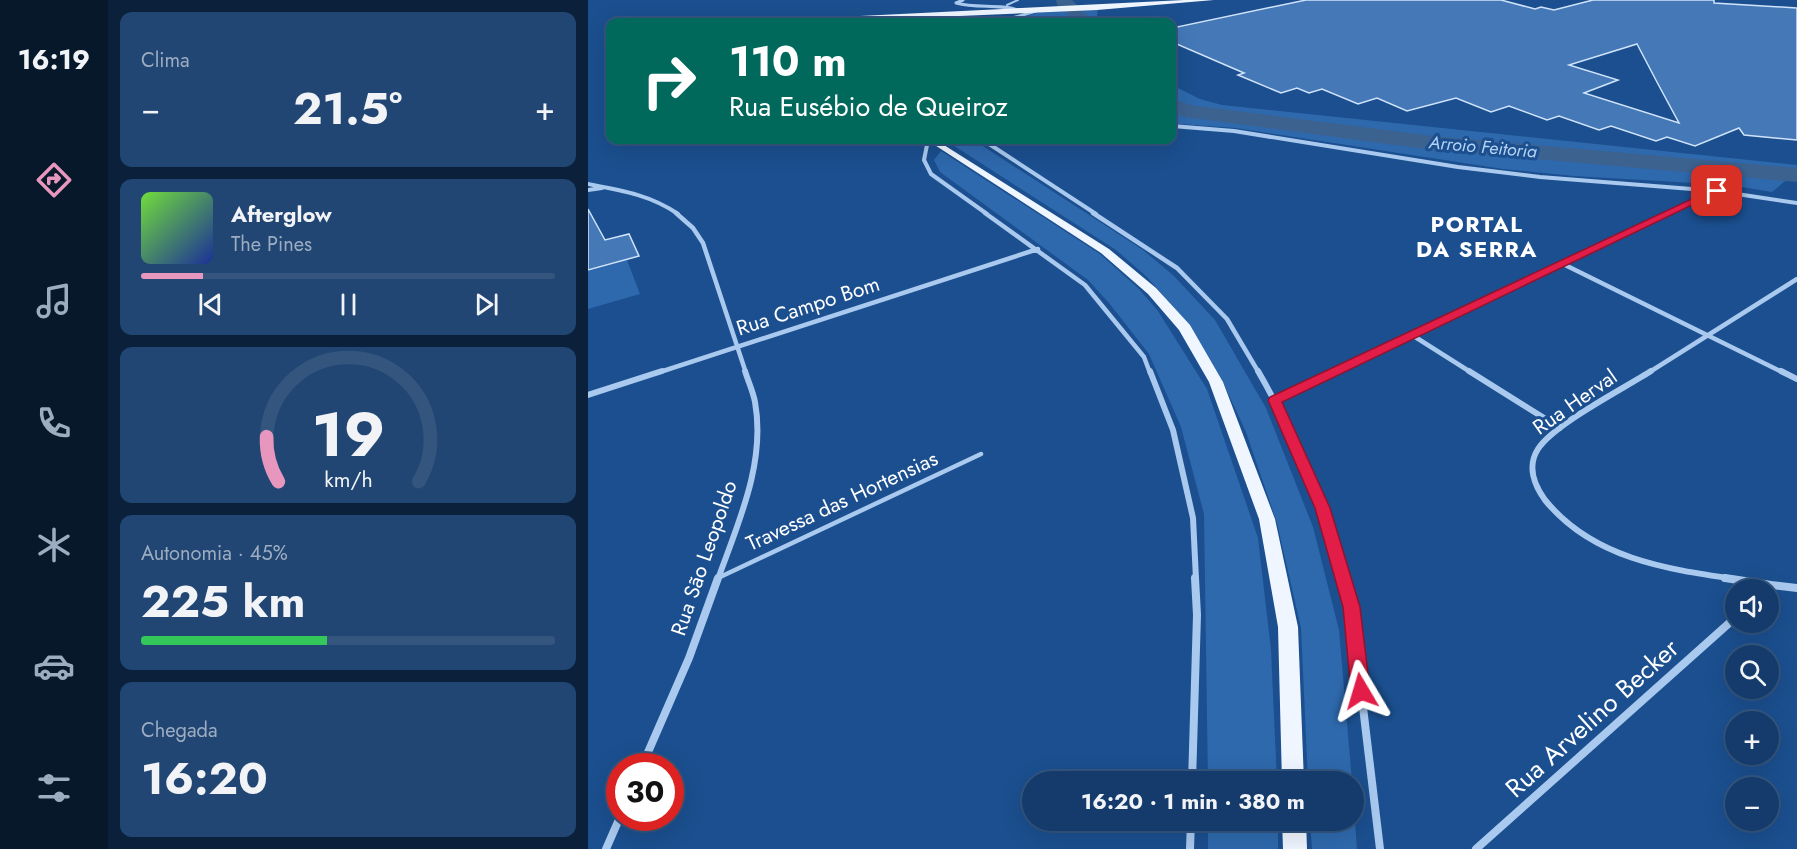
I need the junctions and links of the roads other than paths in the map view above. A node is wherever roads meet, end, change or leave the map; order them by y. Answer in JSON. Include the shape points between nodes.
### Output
{"nodes":[{"id":1,"x":963,"y":0,"type":"edge"},
{"id":2,"x":1018,"y":0,"type":"edge"},
{"id":3,"x":1211,"y":0,"type":"edge"},
{"id":4,"x":1007,"y":5,"type":"junction"},
{"id":5,"x":1022,"y":11,"type":"junction"},
{"id":6,"x":1039,"y":11,"type":"junction"},
{"id":7,"x":860,"y":18,"type":"edge"},
{"id":8,"x":1014,"y":18,"type":"edge"},
{"id":9,"x":1176,"y":126,"type":"edge"},
{"id":10,"x":928,"y":144,"type":"edge"},
{"id":11,"x":935,"y":144,"type":"edge"},
{"id":12,"x":989,"y":144,"type":"edge"},
{"id":13,"x":588,"y":184,"type":"edge"},
{"id":14,"x":607,"y":187,"type":"junction"},
{"id":15,"x":588,"y":190,"type":"edge"},
{"id":16,"x":1717,"y":191,"type":"junction"},
{"id":17,"x":1797,"y":203,"type":"edge"},
{"id":18,"x":1038,"y":249,"type":"junction"},
{"id":19,"x":1561,"y":263,"type":"junction"},
{"id":20,"x":1796,"y":281,"type":"edge"},
{"id":21,"x":1412,"y":335,"type":"junction"},
{"id":22,"x":1705,"y":336,"type":"junction"},
{"id":23,"x":738,"y":346,"type":"junction"},
{"id":24,"x":1797,"y":379,"type":"edge"},
{"id":25,"x":588,"y":395,"type":"edge"},
{"id":26,"x":1275,"y":400,"type":"junction"},
{"id":27,"x":1560,"y":428,"type":"junction"},
{"id":28,"x":981,"y":454,"type":"dead end"},
{"id":29,"x":718,"y":578,"type":"junction"},
{"id":30,"x":1728,"y":579,"type":"edge"},
{"id":31,"x":1779,"y":587,"type":"edge"},
{"id":32,"x":1797,"y":588,"type":"edge"},
{"id":33,"x":1725,"y":627,"type":"edge"},
{"id":34,"x":648,"y":753,"type":"edge"},
{"id":35,"x":1192,"y":771,"type":"edge"},
{"id":36,"x":1293,"y":771,"type":"edge"},
{"id":37,"x":614,"y":831,"type":"edge"},
{"id":38,"x":1191,"y":831,"type":"edge"},
{"id":39,"x":1294,"y":831,"type":"edge"},
{"id":40,"x":606,"y":849,"type":"edge"},
{"id":41,"x":1190,"y":849,"type":"edge"},
{"id":42,"x":1295,"y":849,"type":"edge"},
{"id":43,"x":1380,"y":849,"type":"edge"},
{"id":44,"x":1476,"y":849,"type":"edge"}],
"edges":[{"from":1,"to":4,"type":"street","via":[[956,3]]},
{"from":2,"to":4,"type":"lane"},
{"from":3,"to":6,"type":"main road"},
{"from":4,"to":5,"type":"street"},
{"from":5,"to":6,"type":"main road"},
{"from":5,"to":7,"type":"main road"},
{"from":6,"to":8,"type":"street"},
{"from":9,"to":16,"type":"street","via":[[1234,131],[1540,177]]},
{"from":10,"to":18,"type":"street","via":[[924,160],[931,174]]},
{"from":11,"to":36,"type":"main road","via":[[1121,264],[1185,328],[1216,382],[1267,519],[1288,627]]},
{"from":12,"to":26,"type":"street","via":[[1177,268],[1227,319]]},
{"from":13,"to":14,"type":"street","name":"Rua São Leopoldo"},
{"from":14,"to":15,"type":"street"},
{"from":14,"to":23,"type":"street","name":"Rua São Leopoldo","via":[[652,198],[694,226],[704,243]]},
{"from":16,"to":17,"type":"street"},
{"from":16,"to":19,"type":"street"},
{"from":18,"to":23,"type":"street","name":"Rua Campo Bom"},
{"from":18,"to":35,"type":"street","via":[[1085,285],[1144,357],[1173,430],[1194,518],[1197,615]]},
{"from":19,"to":21,"type":"street"},
{"from":19,"to":22,"type":"street"},
{"from":20,"to":22,"type":"street","name":"Rua Herval"},
{"from":21,"to":26,"type":"street"},
{"from":21,"to":27,"type":"street"},
{"from":22,"to":24,"type":"street"},
{"from":22,"to":27,"type":"street","name":"Rua Herval"},
{"from":23,"to":25,"type":"street","name":"Rua Campo Bom"},
{"from":23,"to":29,"type":"street","name":"Rua São Leopoldo","via":[[755,401],[758,445],[746,501]]},
{"from":26,"to":43,"type":"street","via":[[1322,508],[1351,607]]},
{"from":27,"to":30,"type":"street","name":"Rua Herval","via":[[1537,448],[1533,471],[1545,501],[1572,529],[1627,556]]},
{"from":28,"to":29,"type":"lane","name":"Travessa das Hortensias"},
{"from":29,"to":34,"type":"street","name":"Rua São Leopoldo"},
{"from":31,"to":32,"type":"street"},
{"from":33,"to":44,"type":"street","name":"Rua Arvelino Becker"},
{"from":37,"to":40,"type":"street"},
{"from":38,"to":41,"type":"street"},
{"from":39,"to":42,"type":"main road"}]}
